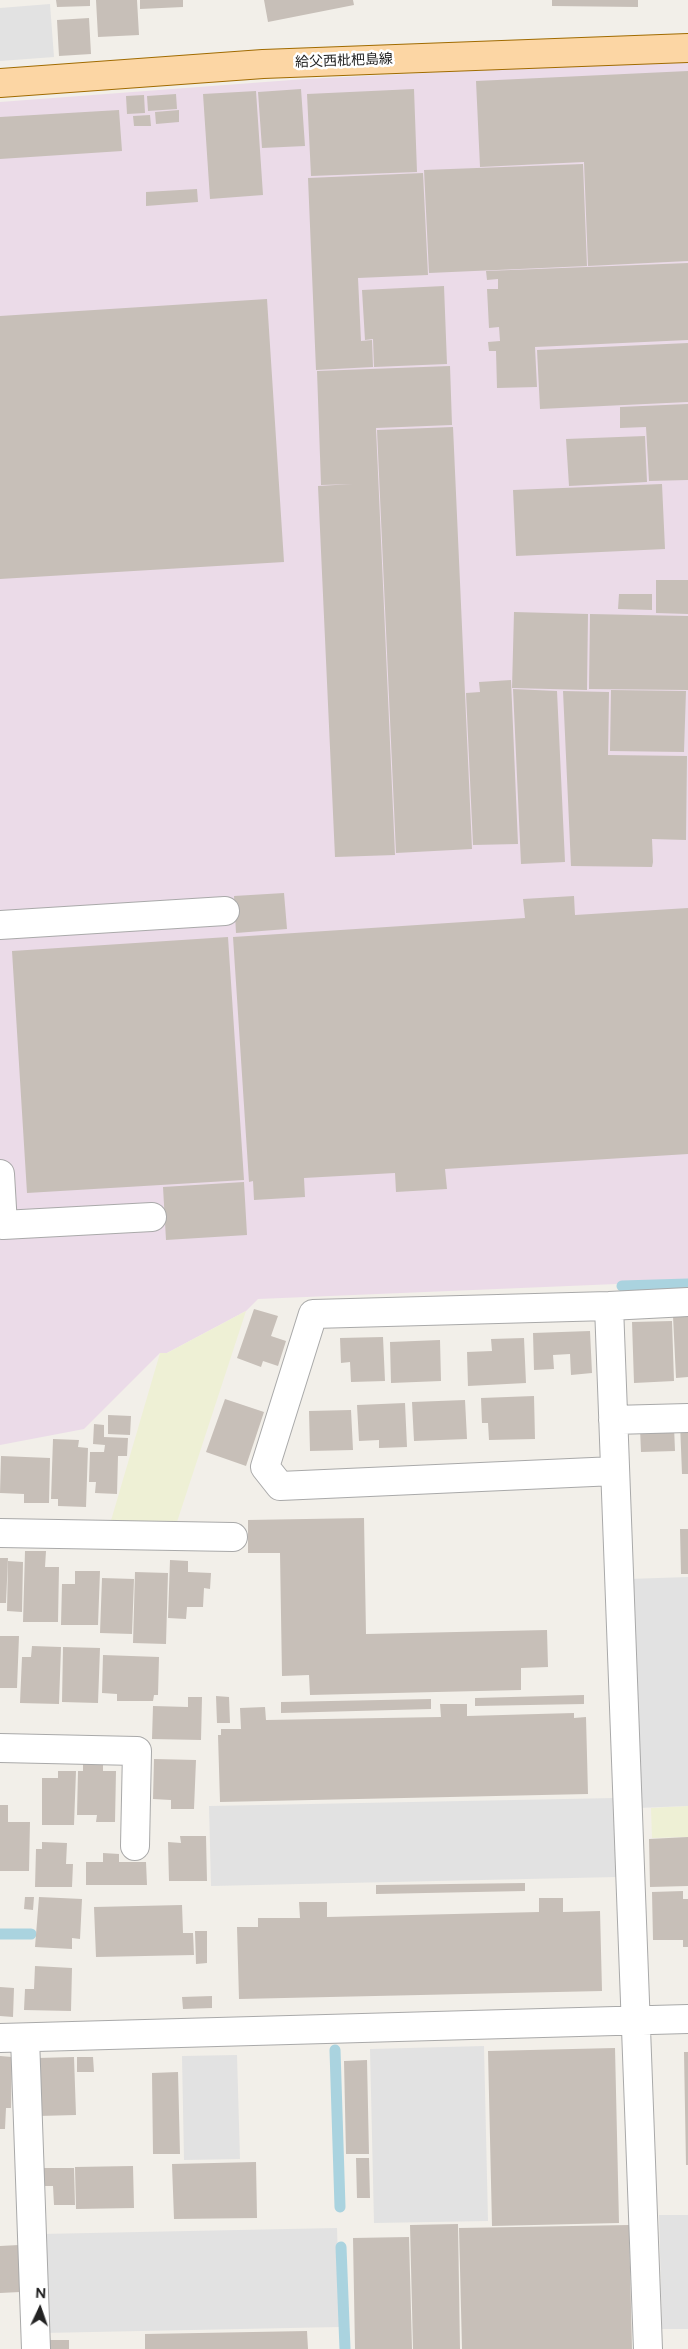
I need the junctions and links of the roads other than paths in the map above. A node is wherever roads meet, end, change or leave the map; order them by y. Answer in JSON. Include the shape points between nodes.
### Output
{"nodes":[{"id":1,"x":688,"y":48,"type":"edge"},
{"id":2,"x":0,"y":83,"type":"edge"},
{"id":3,"x":225,"y":911,"type":"dead end"},
{"id":4,"x":0,"y":925,"type":"edge"},
{"id":5,"x":0,"y":1174,"type":"edge"},
{"id":6,"x":152,"y":1216,"type":"dead end"},
{"id":7,"x":688,"y":1302,"type":"edge"},
{"id":8,"x":609,"y":1306,"type":"junction"},
{"id":9,"x":688,"y":1418,"type":"edge"},
{"id":10,"x":613,"y":1420,"type":"junction"},
{"id":11,"x":615,"y":1471,"type":"junction"},
{"id":12,"x":0,"y":1533,"type":"edge"},
{"id":13,"x":233,"y":1537,"type":"dead end"},
{"id":14,"x":0,"y":1748,"type":"edge"},
{"id":15,"x":134,"y":1846,"type":"dead end"},
{"id":16,"x":688,"y":2019,"type":"edge"},
{"id":17,"x":634,"y":2021,"type":"junction"},
{"id":18,"x":12,"y":2038,"type":"edge"},
{"id":19,"x":36,"y":2349,"type":"edge"},
{"id":20,"x":648,"y":2349,"type":"edge"}],
"edges":[{"from":1,"to":2,"type":"main road","name":"給父西枇杷島線","via":[[262,64]]},
{"from":3,"to":4,"type":"street"},
{"from":5,"to":6,"type":"street","via":[[3,1225]]},
{"from":7,"to":8,"type":"street"},
{"from":8,"to":10,"type":"street"},
{"from":8,"to":11,"type":"street","via":[[313,1314],[265,1467],[280,1486]]},
{"from":9,"to":10,"type":"street"},
{"from":10,"to":11,"type":"street"},
{"from":11,"to":17,"type":"street"},
{"from":12,"to":13,"type":"street"},
{"from":14,"to":15,"type":"street","via":[[137,1751]]},
{"from":16,"to":17,"type":"street"},
{"from":17,"to":18,"type":"street"},
{"from":17,"to":20,"type":"street"},
{"from":18,"to":19,"type":"street"}]}
